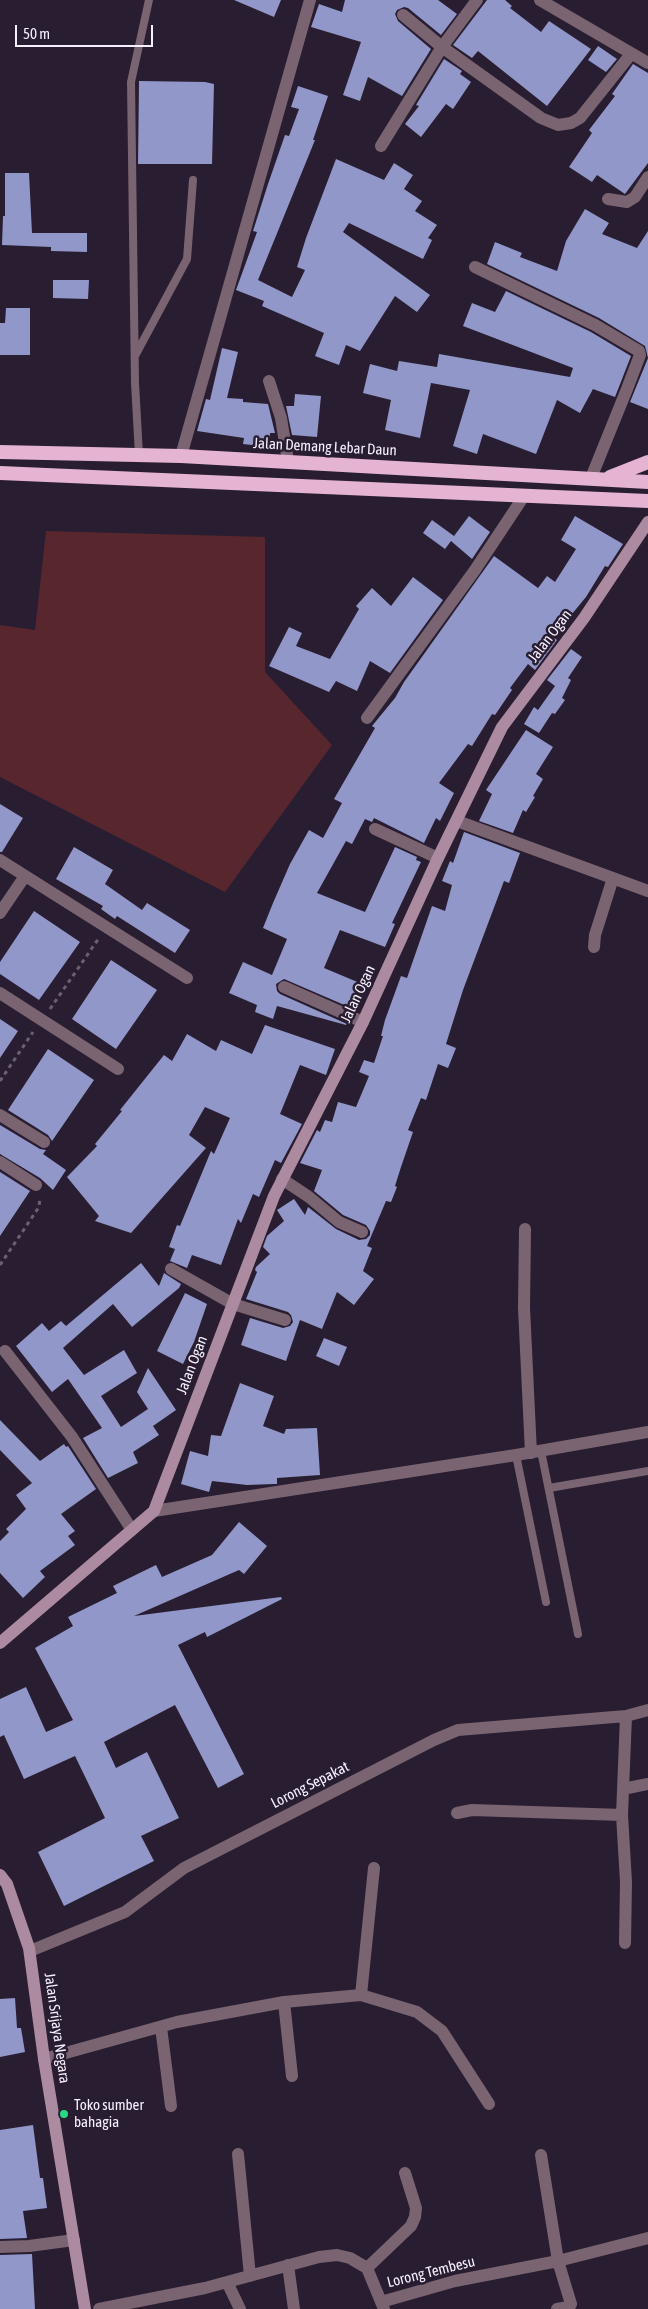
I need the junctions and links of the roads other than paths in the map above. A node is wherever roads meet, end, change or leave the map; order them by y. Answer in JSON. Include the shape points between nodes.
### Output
{"nodes":[{"id":1,"x":149,"y":0,"type":"edge"},
{"id":2,"x":310,"y":0,"type":"edge"},
{"id":3,"x":477,"y":0,"type":"edge"},
{"id":4,"x":540,"y":0,"type":"edge"},
{"id":5,"x":403,"y":15,"type":"dead end"},
{"id":6,"x":442,"y":47,"type":"junction"},
{"id":7,"x":631,"y":54,"type":"junction"},
{"id":8,"x":648,"y":63,"type":"edge"},
{"id":9,"x":381,"y":146,"type":"dead end"},
{"id":10,"x":648,"y":177,"type":"edge"},
{"id":11,"x":193,"y":180,"type":"dead end"},
{"id":12,"x":608,"y":199,"type":"dead end"},
{"id":13,"x":475,"y":267,"type":"dead end"},
{"id":14,"x":135,"y":356,"type":"junction"},
{"id":15,"x":269,"y":381,"type":"dead end"},
{"id":16,"x":0,"y":452,"type":"edge"},
{"id":17,"x":139,"y":455,"type":"junction"},
{"id":18,"x":181,"y":456,"type":"junction"},
{"id":19,"x":288,"y":462,"type":"junction"},
{"id":20,"x":648,"y":462,"type":"edge"},
{"id":21,"x":0,"y":473,"type":"edge"},
{"id":22,"x":598,"y":479,"type":"junction"},
{"id":23,"x":648,"y":482,"type":"edge"},
{"id":24,"x":524,"y":496,"type":"junction"},
{"id":25,"x":648,"y":501,"type":"edge"},
{"id":26,"x":648,"y":522,"type":"edge"},
{"id":27,"x":368,"y":718,"type":"dead end"},
{"id":28,"x":457,"y":821,"type":"junction"},
{"id":29,"x":376,"y":829,"type":"dead end"},
{"id":30,"x":438,"y":858,"type":"junction"},
{"id":31,"x":0,"y":860,"type":"edge"},
{"id":32,"x":26,"y":876,"type":"junction"},
{"id":33,"x":613,"y":878,"type":"junction"},
{"id":34,"x":648,"y":892,"type":"edge"},
{"id":35,"x":0,"y":913,"type":"edge"},
{"id":36,"x":594,"y":947,"type":"dead end"},
{"id":37,"x":188,"y":978,"type":"dead end"},
{"id":38,"x":284,"y":987,"type":"dead end"},
{"id":39,"x":0,"y":993,"type":"edge"},
{"id":40,"x":363,"y":1022,"type":"junction"},
{"id":41,"x":118,"y":1069,"type":"dead end"},
{"id":42,"x":0,"y":1115,"type":"edge"},
{"id":43,"x":44,"y":1142,"type":"dead end"},
{"id":44,"x":0,"y":1162,"type":"edge"},
{"id":45,"x":282,"y":1180,"type":"junction"},
{"id":46,"x":36,"y":1185,"type":"road end"},
{"id":47,"x":526,"y":1229,"type":"dead end"},
{"id":48,"x":362,"y":1232,"type":"dead end"},
{"id":49,"x":171,"y":1269,"type":"dead end"},
{"id":50,"x":233,"y":1304,"type":"junction"},
{"id":51,"x":285,"y":1320,"type":"dead end"},
{"id":52,"x":4,"y":1351,"type":"dead end"},
{"id":53,"x":648,"y":1432,"type":"edge"},
{"id":54,"x":536,"y":1452,"type":"junction"},
{"id":55,"x":516,"y":1455,"type":"junction"},
{"id":56,"x":648,"y":1471,"type":"edge"},
{"id":57,"x":549,"y":1488,"type":"junction"},
{"id":58,"x":154,"y":1511,"type":"junction"},
{"id":59,"x":132,"y":1530,"type":"junction"},
{"id":60,"x":546,"y":1602,"type":"dead end"},
{"id":61,"x":578,"y":1634,"type":"dead end"},
{"id":62,"x":0,"y":1643,"type":"edge"},
{"id":63,"x":648,"y":1710,"type":"edge"},
{"id":64,"x":626,"y":1716,"type":"junction"},
{"id":65,"x":648,"y":1784,"type":"edge"},
{"id":66,"x":623,"y":1788,"type":"junction"},
{"id":67,"x":457,"y":1813,"type":"dead end"},
{"id":68,"x":622,"y":1815,"type":"junction"},
{"id":69,"x":374,"y":1868,"type":"dead end"},
{"id":70,"x":0,"y":1875,"type":"edge"},
{"id":71,"x":625,"y":1943,"type":"dead end"},
{"id":72,"x":30,"y":1951,"type":"junction"},
{"id":73,"x":361,"y":1995,"type":"junction"},
{"id":74,"x":284,"y":2002,"type":"junction"},
{"id":75,"x":161,"y":2027,"type":"junction"},
{"id":76,"x":44,"y":2059,"type":"junction"},
{"id":77,"x":292,"y":2076,"type":"dead end"},
{"id":78,"x":489,"y":2104,"type":"dead end"},
{"id":79,"x":171,"y":2106,"type":"dead end"},
{"id":80,"x":238,"y":2154,"type":"dead end"},
{"id":81,"x":541,"y":2155,"type":"dead end"},
{"id":82,"x":405,"y":2172,"type":"dead end"},
{"id":83,"x":648,"y":2238,"type":"edge"},
{"id":84,"x":74,"y":2240,"type":"junction"},
{"id":85,"x":0,"y":2247,"type":"edge"},
{"id":86,"x":558,"y":2261,"type":"junction"},
{"id":87,"x":288,"y":2265,"type":"junction"},
{"id":88,"x":367,"y":2268,"type":"junction"},
{"id":89,"x":250,"y":2276,"type":"junction"},
{"id":90,"x":227,"y":2282,"type":"junction"},
{"id":91,"x":382,"y":2305,"type":"edge"},
{"id":92,"x":85,"y":2309,"type":"edge"},
{"id":93,"x":99,"y":2309,"type":"edge"},
{"id":94,"x":240,"y":2309,"type":"edge"},
{"id":95,"x":294,"y":2309,"type":"edge"},
{"id":96,"x":557,"y":2309,"type":"edge"}],
"edges":[{"from":1,"to":14,"type":"lane","via":[[131,82]]},
{"from":2,"to":18,"type":"street"},
{"from":3,"to":6,"type":"street"},
{"from":4,"to":7,"type":"street"},
{"from":5,"to":6,"type":"street"},
{"from":6,"to":7,"type":"street","via":[[541,118],[558,125],[580,118]]},
{"from":6,"to":9,"type":"street"},
{"from":7,"to":8,"type":"street"},
{"from":10,"to":12,"type":"street","via":[[635,197],[627,202]]},
{"from":11,"to":14,"type":"lane","via":[[187,259]]},
{"from":13,"to":22,"type":"street","via":[[594,324],[639,351]]},
{"from":14,"to":17,"type":"lane"},
{"from":15,"to":19,"type":"street","via":[[281,418]]},
{"from":16,"to":17,"type":"highway","name":"Jalan Demang Lebar Daun"},
{"from":17,"to":18,"type":"highway","name":"Jalan Demang Lebar Daun"},
{"from":18,"to":19,"type":"highway","name":"Jalan Demang Lebar Daun"},
{"from":19,"to":22,"type":"highway","name":"Jalan Demang Lebar Daun"},
{"from":20,"to":22,"type":"highway"},
{"from":21,"to":24,"type":"highway"},
{"from":22,"to":23,"type":"highway","name":"Jalan Demang Lebar Daun"},
{"from":24,"to":25,"type":"highway"},
{"from":24,"to":27,"type":"street"},
{"from":26,"to":28,"type":"main road","name":"Jalan Ogan","via":[[584,618],[502,727]]},
{"from":28,"to":30,"type":"main road","name":"Jalan Ogan"},
{"from":28,"to":33,"type":"street"},
{"from":29,"to":30,"type":"street"},
{"from":30,"to":40,"type":"main road","name":"Jalan Ogan"},
{"from":31,"to":32,"type":"street"},
{"from":32,"to":35,"type":"street"},
{"from":32,"to":37,"type":"street"},
{"from":33,"to":34,"type":"street"},
{"from":33,"to":36,"type":"street"},
{"from":38,"to":40,"type":"street"},
{"from":39,"to":41,"type":"street"},
{"from":40,"to":45,"type":"main road","name":"Jalan Ogan"},
{"from":42,"to":43,"type":"street"},
{"from":44,"to":46,"type":"street"},
{"from":45,"to":48,"type":"street","via":[[309,1196],[339,1222]]},
{"from":45,"to":50,"type":"main road","name":"Jalan Ogan"},
{"from":47,"to":54,"type":"street","via":[[524,1308]]},
{"from":49,"to":50,"type":"street"},
{"from":50,"to":51,"type":"street"},
{"from":50,"to":58,"type":"main road","name":"Jalan Ogan"},
{"from":52,"to":59,"type":"street","via":[[72,1437]]},
{"from":53,"to":54,"type":"street"},
{"from":54,"to":55,"type":"street"},
{"from":54,"to":57,"type":"lane"},
{"from":55,"to":58,"type":"street"},
{"from":55,"to":60,"type":"lane"},
{"from":56,"to":57,"type":"lane"},
{"from":57,"to":61,"type":"lane"},
{"from":58,"to":59,"type":"main road","name":"Jalan Ogan"},
{"from":59,"to":62,"type":"main road","name":"Jalan Ogan"},
{"from":63,"to":64,"type":"street","name":"Lorong Sepakat"},
{"from":64,"to":66,"type":"street"},
{"from":64,"to":72,"type":"street","name":"Lorong Sepakat","via":[[458,1730],[184,1868],[125,1912]]},
{"from":65,"to":66,"type":"street"},
{"from":66,"to":68,"type":"street"},
{"from":67,"to":68,"type":"street","via":[[472,1810]]},
{"from":68,"to":71,"type":"street"},
{"from":69,"to":73,"type":"street"},
{"from":70,"to":72,"type":"main road","name":"Jalan Srijaya Negara"},
{"from":72,"to":76,"type":"main road","name":"Jalan Srijaya Negara"},
{"from":73,"to":74,"type":"street"},
{"from":73,"to":78,"type":"street","via":[[417,2012],[442,2031]]},
{"from":74,"to":75,"type":"street"},
{"from":74,"to":77,"type":"street"},
{"from":75,"to":76,"type":"street"},
{"from":75,"to":79,"type":"street"},
{"from":76,"to":84,"type":"main road","name":"Jalan Srijaya Negara"},
{"from":80,"to":89,"type":"street"},
{"from":81,"to":86,"type":"street"},
{"from":82,"to":88,"type":"street","via":[[416,2208],[415,2217],[411,2226]]},
{"from":83,"to":86,"type":"street","name":"Lorong Tembesu"},
{"from":84,"to":85,"type":"street"},
{"from":84,"to":92,"type":"main road","name":"Jalan Srijaya Negara"},
{"from":86,"to":91,"type":"street","name":"Lorong Tembesu","via":[[455,2281]]},
{"from":86,"to":96,"type":"street","via":[[571,2305]]},
{"from":87,"to":88,"type":"street","name":"Lorong Tembesu","via":[[337,2255]]},
{"from":87,"to":89,"type":"street","name":"Lorong Tembesu"},
{"from":87,"to":95,"type":"street"},
{"from":88,"to":91,"type":"street","name":"Lorong Tembesu"},
{"from":89,"to":90,"type":"street","name":"Lorong Tembesu"},
{"from":90,"to":93,"type":"street","name":"Lorong Tembesu"},
{"from":90,"to":94,"type":"street"}]}
